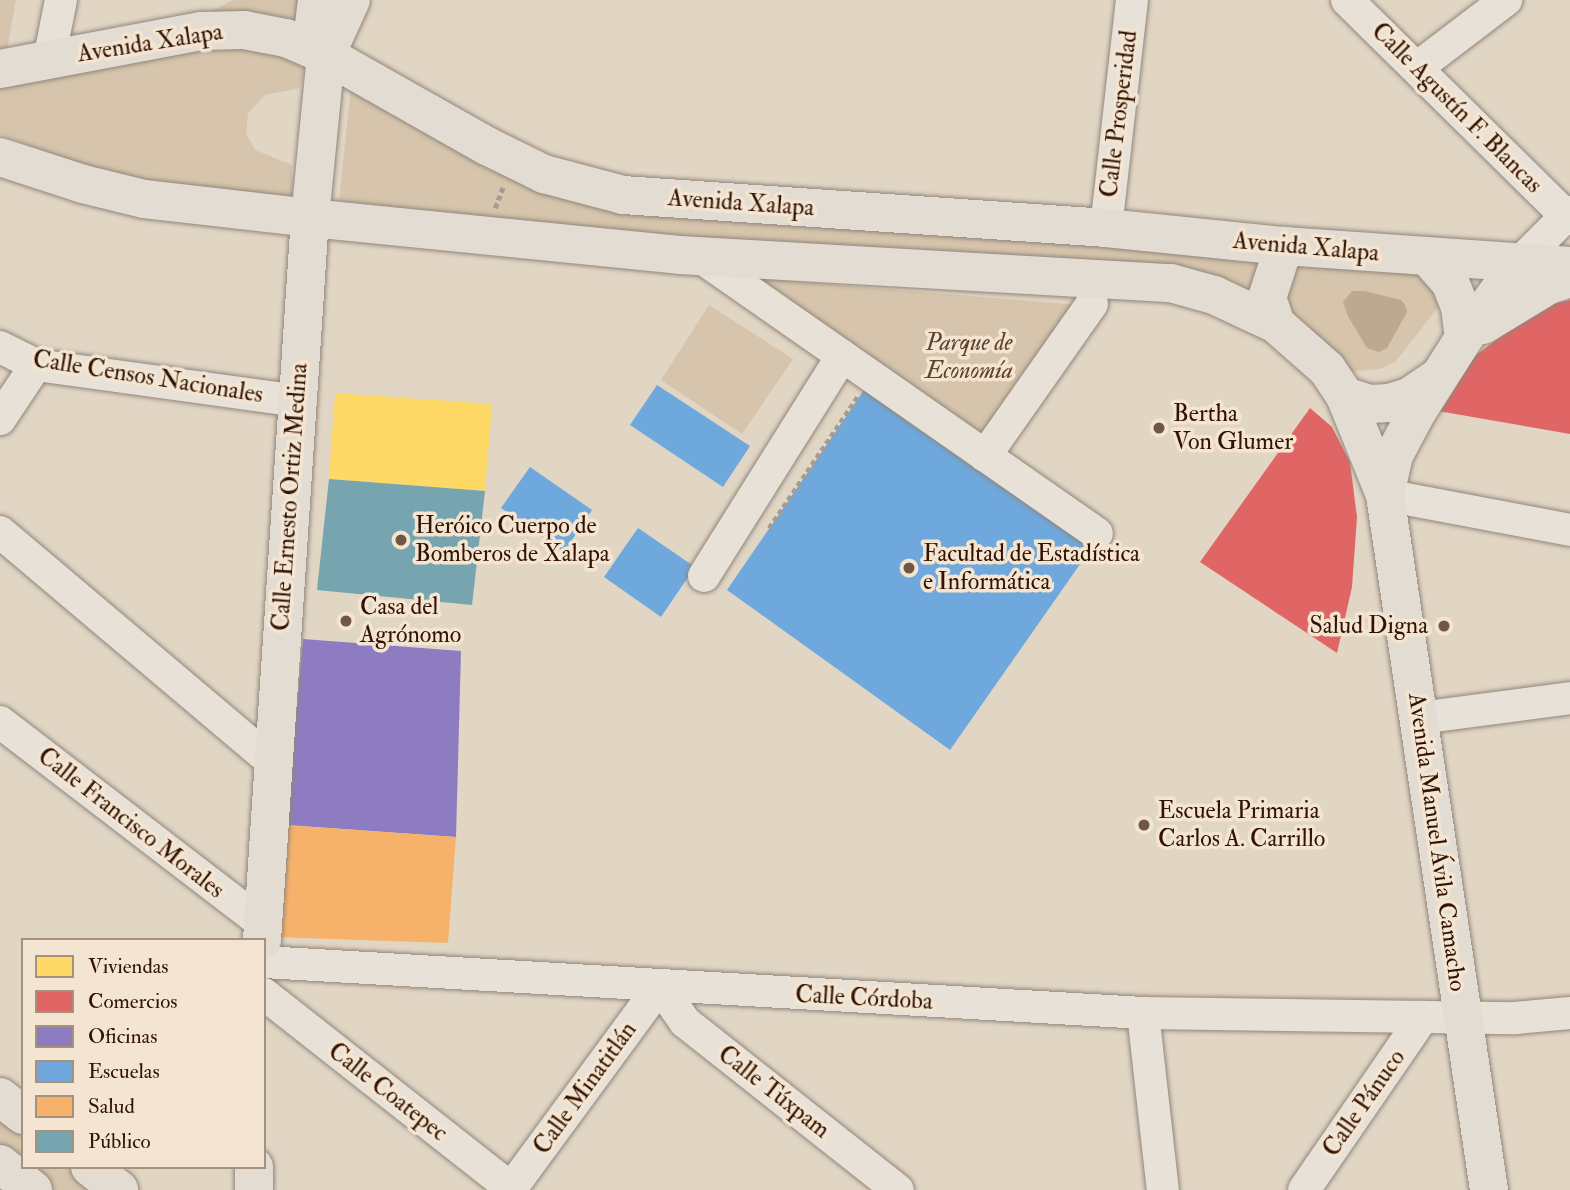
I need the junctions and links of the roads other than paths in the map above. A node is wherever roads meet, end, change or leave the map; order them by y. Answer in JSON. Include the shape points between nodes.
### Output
{"nodes":[{"id":1,"x":61,"y":0,"type":"edge"},
{"id":2,"x":231,"y":0,"type":"edge"},
{"id":3,"x":317,"y":0,"type":"edge"},
{"id":4,"x":351,"y":0,"type":"edge"},
{"id":5,"x":1132,"y":0,"type":"edge"},
{"id":6,"x":1347,"y":0,"type":"edge"},
{"id":7,"x":1506,"y":0,"type":"edge"},
{"id":8,"x":155,"y":41,"type":"junction"},
{"id":9,"x":326,"y":55,"type":"junction"},
{"id":10,"x":49,"y":60,"type":"junction"},
{"id":11,"x":1418,"y":67,"type":"junction"},
{"id":12,"x":0,"y":69,"type":"edge"},
{"id":13,"x":0,"y":157,"type":"edge"},
{"id":14,"x":1568,"y":214,"type":"edge"},
{"id":15,"x":310,"y":218,"type":"junction"},
{"id":16,"x":1106,"y":228,"type":"junction"},
{"id":17,"x":1284,"y":246,"type":"junction"},
{"id":18,"x":699,"y":256,"type":"junction"},
{"id":19,"x":1428,"y":257,"type":"junction"},
{"id":20,"x":1520,"y":262,"type":"junction"},
{"id":21,"x":1570,"y":266,"type":"edge"},
{"id":22,"x":1570,"y":278,"type":"edge"},
{"id":23,"x":1092,"y":304,"type":"dead end"},
{"id":24,"x":1276,"y":324,"type":"junction"},
{"id":25,"x":1464,"y":338,"type":"junction"},
{"id":26,"x":0,"y":347,"type":"edge"},
{"id":27,"x":842,"y":356,"type":"junction"},
{"id":28,"x":36,"y":365,"type":"junction"},
{"id":29,"x":1436,"y":379,"type":"junction"},
{"id":30,"x":1345,"y":396,"type":"junction"},
{"id":31,"x":298,"y":401,"type":"junction"},
{"id":32,"x":0,"y":419,"type":"edge"},
{"id":33,"x":985,"y":456,"type":"junction"},
{"id":34,"x":1385,"y":495,"type":"junction"},
{"id":35,"x":1570,"y":530,"type":"edge"},
{"id":36,"x":0,"y":532,"type":"edge"},
{"id":37,"x":1097,"y":534,"type":"dead end"},
{"id":38,"x":704,"y":576,"type":"dead end"},
{"id":39,"x":1570,"y":698,"type":"edge"},
{"id":40,"x":1419,"y":718,"type":"junction"},
{"id":41,"x":0,"y":722,"type":"edge"},
{"id":42,"x":271,"y":761,"type":"junction"},
{"id":43,"x":262,"y":932,"type":"edge"},
{"id":44,"x":266,"y":962,"type":"edge"},
{"id":45,"x":660,"y":986,"type":"junction"},
{"id":46,"x":266,"y":996,"type":"edge"},
{"id":47,"x":1143,"y":1013,"type":"junction"},
{"id":48,"x":1570,"y":1013,"type":"edge"},
{"id":49,"x":1423,"y":1017,"type":"junction"},
{"id":50,"x":1464,"y":1018,"type":"junction"},
{"id":51,"x":0,"y":1097,"type":"edge"},
{"id":52,"x":21,"y":1113,"type":"edge"},
{"id":53,"x":0,"y":1164,"type":"edge"},
{"id":54,"x":93,"y":1169,"type":"edge"},
{"id":55,"x":254,"y":1169,"type":"edge"},
{"id":56,"x":33,"y":1190,"type":"edge"},
{"id":57,"x":119,"y":1190,"type":"edge"},
{"id":58,"x":254,"y":1190,"type":"edge"},
{"id":59,"x":511,"y":1190,"type":"edge"},
{"id":60,"x":898,"y":1190,"type":"edge"},
{"id":61,"x":1163,"y":1190,"type":"edge"},
{"id":62,"x":1304,"y":1190,"type":"edge"},
{"id":63,"x":1489,"y":1190,"type":"edge"}],
"edges":[{"from":1,"to":10,"type":"street"},
{"from":2,"to":8,"type":"main road"},
{"from":3,"to":9,"type":"main road","via":[[313,32]]},
{"from":4,"to":9,"type":"main road"},
{"from":5,"to":16,"type":"street","name":"Calle Prosperidad"},
{"from":6,"to":11,"type":"street","name":"Calle Agustín F. Blancas"},
{"from":7,"to":11,"type":"street"},
{"from":8,"to":9,"type":"main road","name":"Avenida Xalapa","via":[[202,31],[244,30],[286,38]]},
{"from":8,"to":10,"type":"main road","name":"Avenida Xalapa"},
{"from":9,"to":15,"type":"main road","name":"Calle Ernesto Ortiz Medina"},
{"from":9,"to":16,"type":"main road","name":"Avenida Xalapa","via":[[544,174],[623,195]]},
{"from":10,"to":12,"type":"main road","name":"Avenida Xalapa"},
{"from":11,"to":14,"type":"street","name":"Calle Agustín F. Blancas"},
{"from":13,"to":15,"type":"main road","via":[[144,199]]},
{"from":14,"to":20,"type":"street"},
{"from":15,"to":18,"type":"main road"},
{"from":15,"to":31,"type":"main road","name":"Calle Ernesto Ortiz Medina"},
{"from":16,"to":17,"type":"main road","name":"Avenida Xalapa"},
{"from":17,"to":19,"type":"main road","name":"Avenida Xalapa"},
{"from":17,"to":24,"type":"main road","via":[[1267,298]]},
{"from":18,"to":24,"type":"main road","via":[[1171,283],[1214,295]]},
{"from":18,"to":27,"type":"street"},
{"from":19,"to":20,"type":"main road","name":"Avenida Xalapa"},
{"from":19,"to":25,"type":"main road","via":[[1450,282],[1460,307]]},
{"from":20,"to":21,"type":"main road","name":"Avenida Xalapa"},
{"from":20,"to":25,"type":"main road","name":"Avenida Manuel Ávila Camacho"},
{"from":22,"to":25,"type":"main road","via":[[1524,298]]},
{"from":23,"to":33,"type":"street"},
{"from":24,"to":30,"type":"main road","via":[[1327,369]]},
{"from":25,"to":29,"type":"main road","name":"Avenida Manuel Ávila Camacho"},
{"from":26,"to":28,"type":"street","name":"Calle Censos Nacionales"},
{"from":27,"to":33,"type":"street"},
{"from":27,"to":38,"type":"street"},
{"from":28,"to":31,"type":"street","name":"Calle Censos Nacionales"},
{"from":28,"to":32,"type":"street"},
{"from":29,"to":30,"type":"main road","via":[[1409,397],[1389,403],[1370,404]]},
{"from":29,"to":34,"type":"main road","name":"Avenida Manuel Ávila Camacho","via":[[1394,455]]},
{"from":30,"to":34,"type":"main road","name":"Avenida Manuel Ávila Camacho"},
{"from":31,"to":42,"type":"main road","name":"Calle Ernesto Ortiz Medina"},
{"from":33,"to":37,"type":"street"},
{"from":34,"to":35,"type":"street"},
{"from":34,"to":40,"type":"main road","name":"Avenida Manuel Ávila Camacho"},
{"from":36,"to":42,"type":"street"},
{"from":39,"to":40,"type":"street"},
{"from":40,"to":50,"type":"main road","name":"Avenida Manuel Ávila Camacho"},
{"from":41,"to":43,"type":"street","name":"Calle Francisco Morales"},
{"from":42,"to":43,"type":"main road","name":"Calle Ernesto Ortiz Medina"},
{"from":44,"to":45,"type":"street","name":"Calle Córdoba"},
{"from":45,"to":47,"type":"street","name":"Calle Córdoba"},
{"from":45,"to":59,"type":"street","name":"Calle Minatitlán"},
{"from":45,"to":60,"type":"street","name":"Calle Túxpam","via":[[685,1022]]},
{"from":46,"to":59,"type":"street","name":"Calle Coatepec"},
{"from":47,"to":49,"type":"street","name":"Calle Córdoba"},
{"from":47,"to":61,"type":"street"},
{"from":48,"to":50,"type":"street","name":"Calle Córdoba"},
{"from":49,"to":50,"type":"street","name":"Calle Córdoba"},
{"from":49,"to":62,"type":"street","name":"Calle Pánuco"},
{"from":50,"to":63,"type":"main road","name":"Avenida Manuel Ávila Camacho"},
{"from":51,"to":52,"type":"main road"},
{"from":53,"to":56,"type":"main road"},
{"from":54,"to":57,"type":"main road"},
{"from":55,"to":58,"type":"main road"}]}
